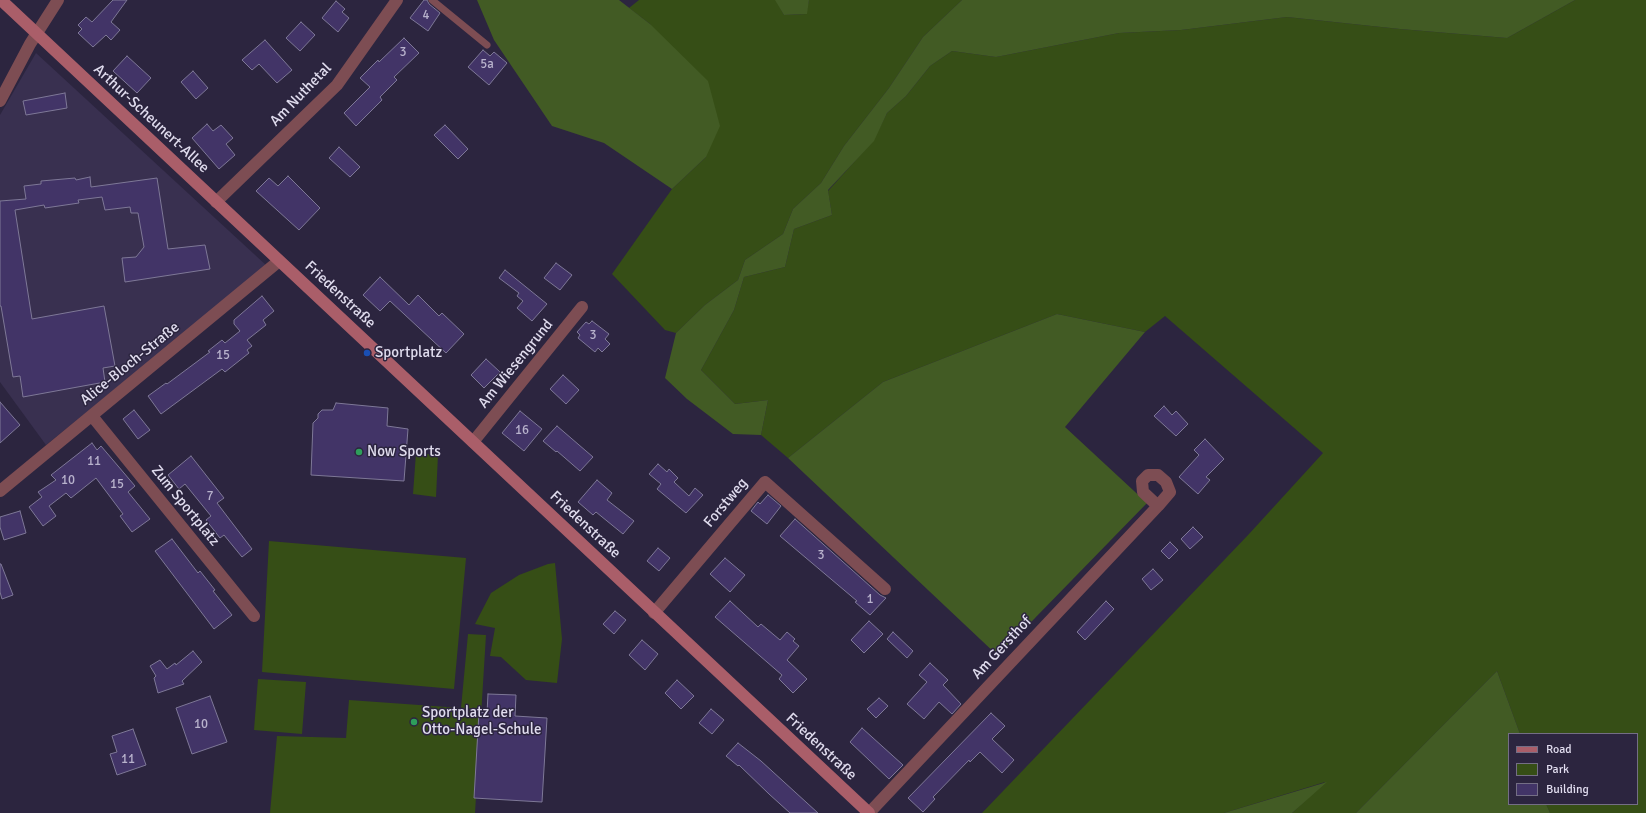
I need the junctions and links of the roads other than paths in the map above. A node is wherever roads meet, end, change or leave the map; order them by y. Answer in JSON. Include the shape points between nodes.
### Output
{"nodes":[{"id":1,"x":1,"y":0,"type":"edge"},
{"id":2,"x":58,"y":0,"type":"edge"},
{"id":3,"x":397,"y":0,"type":"edge"},
{"id":4,"x":432,"y":0,"type":"edge"},
{"id":5,"x":37,"y":33,"type":"junction"},
{"id":6,"x":487,"y":45,"type":"dead end"},
{"id":7,"x":0,"y":101,"type":"edge"},
{"id":8,"x":216,"y":202,"type":"junction"},
{"id":9,"x":279,"y":261,"type":"junction"},
{"id":10,"x":582,"y":307,"type":"dead end"},
{"id":11,"x":92,"y":416,"type":"junction"},
{"id":12,"x":474,"y":442,"type":"junction"},
{"id":13,"x":0,"y":492,"type":"edge"},
{"id":14,"x":1158,"y":506,"type":"dead end"},
{"id":15,"x":885,"y":589,"type":"dead end"},
{"id":16,"x":654,"y":613,"type":"junction"},
{"id":17,"x":254,"y":616,"type":"dead end"},
{"id":18,"x":869,"y":813,"type":"edge"}],
"edges":[{"from":1,"to":5,"type":"main road","name":"Arthur-Scheunert-Allee"},
{"from":2,"to":5,"type":"street"},
{"from":3,"to":8,"type":"street","name":"Am Nuthetal","via":[[337,85]]},
{"from":4,"to":6,"type":"lane"},
{"from":5,"to":7,"type":"street"},
{"from":5,"to":8,"type":"main road","name":"Arthur-Scheunert-Allee"},
{"from":8,"to":9,"type":"main road","name":"Arthur-Scheunert-Allee"},
{"from":9,"to":11,"type":"street","name":"Alice-Bloch-Straße"},
{"from":9,"to":12,"type":"main road","name":"Friedenstraße"},
{"from":10,"to":12,"type":"street","name":"Am Wiesengrund"},
{"from":11,"to":13,"type":"street","name":"Alice-Bloch-Straße"},
{"from":11,"to":17,"type":"street","name":"Zum Sportplatz"},
{"from":12,"to":16,"type":"main road","name":"Friedenstraße"},
{"from":14,"to":18,"type":"street","name":"Am Gersthof"},
{"from":15,"to":16,"type":"street","name":"Forstweg","via":[[765,482]]},
{"from":16,"to":18,"type":"main road","name":"Friedenstraße"}]}
